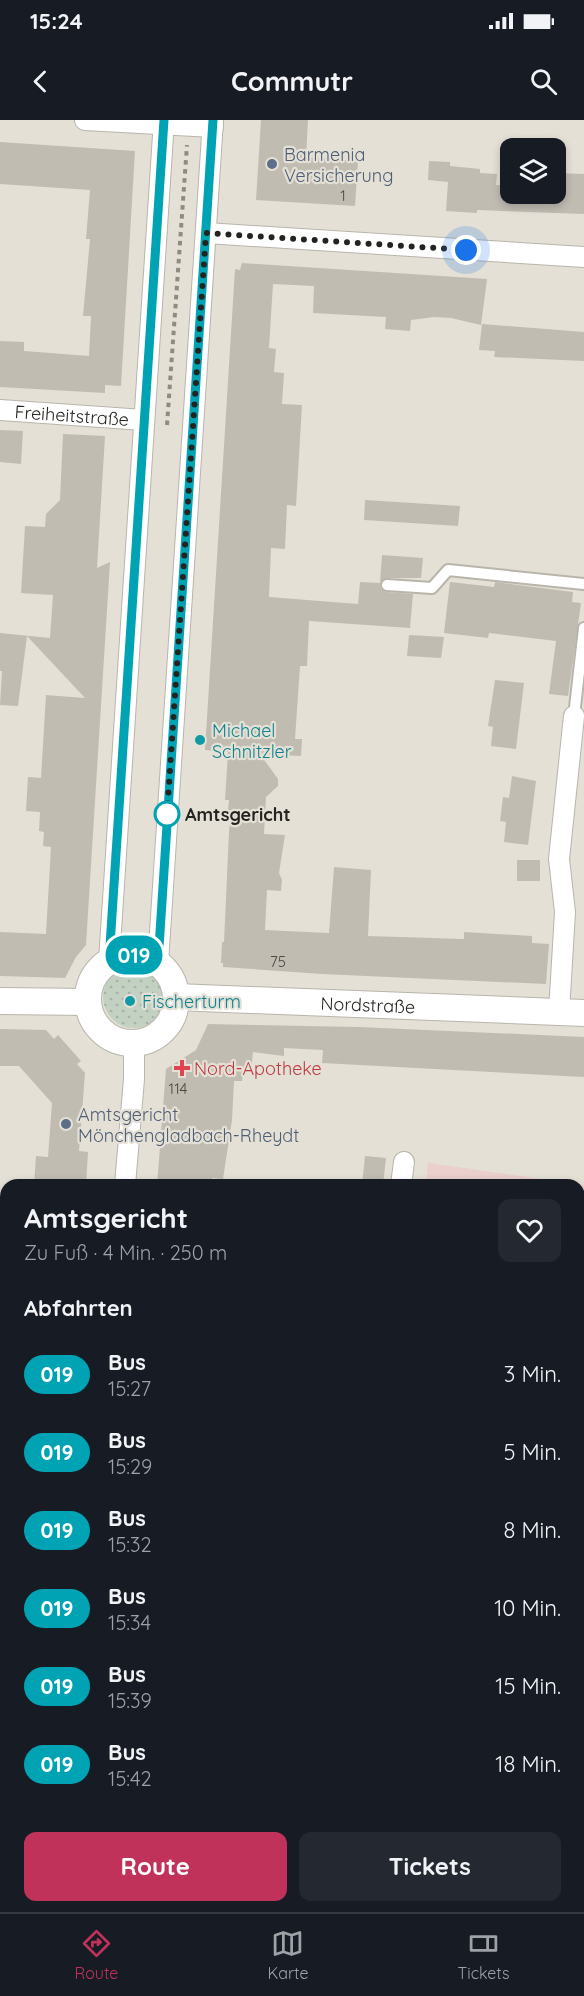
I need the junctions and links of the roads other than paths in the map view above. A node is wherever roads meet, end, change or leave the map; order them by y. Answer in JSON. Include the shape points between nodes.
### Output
{"nodes":[{"id":1,"x":85,"y":120,"type":"edge"},
{"id":2,"x":164,"y":122,"type":"edge"},
{"id":3,"x":213,"y":124,"type":"edge"},
{"id":4,"x":206,"y":233,"type":"junction"},
{"id":5,"x":584,"y":257,"type":"edge"},
{"id":6,"x":0,"y":410,"type":"edge"},
{"id":7,"x":144,"y":420,"type":"junction"},
{"id":8,"x":584,"y":584,"type":"edge"},
{"id":9,"x":387,"y":585,"type":"dead end"},
{"id":10,"x":584,"y":628,"type":"edge"},
{"id":11,"x":574,"y":716,"type":"joint"},
{"id":12,"x":109,"y":961,"type":"junction"},
{"id":13,"x":158,"y":963,"type":"junction"},
{"id":14,"x":176,"y":997,"type":"junction"},
{"id":15,"x":0,"y":1001,"type":"edge"},
{"id":16,"x":88,"y":1002,"type":"junction"},
{"id":17,"x":572,"y":1012,"type":"edge"},
{"id":18,"x":134,"y":1044,"type":"junction"},
{"id":19,"x":404,"y":1162,"type":"dead end"},
{"id":20,"x":126,"y":1179,"type":"edge"},
{"id":21,"x":402,"y":1179,"type":"edge"}],
"edges":[{"from":1,"to":2,"type":"street"},
{"from":2,"to":3,"type":"street"},
{"from":2,"to":7,"type":"street"},
{"from":3,"to":4,"type":"street"},
{"from":4,"to":5,"type":"street"},
{"from":4,"to":13,"type":"street"},
{"from":6,"to":7,"type":"street","name":"Freiheitstraße"},
{"from":7,"to":12,"type":"street"},
{"from":8,"to":9,"type":"lane","via":[[448,570],[432,588]]},
{"from":10,"to":11,"type":"lane"},
{"from":11,"to":17,"type":"street","name":"Nordstraße","via":[[559,859]]},
{"from":12,"to":13,"type":"street","via":[[131,955]]},
{"from":12,"to":16,"type":"street","via":[[93,977]]},
{"from":13,"to":14,"type":"street","via":[[174,984]]},
{"from":14,"to":17,"type":"street","name":"Nordstraße"},
{"from":14,"to":18,"type":"street","via":[[175,1010],[165,1029],[148,1041]]},
{"from":15,"to":16,"type":"street"},
{"from":16,"to":18,"type":"street","via":[[89,1014],[101,1032]]},
{"from":18,"to":20,"type":"street"},
{"from":19,"to":21,"type":"street"}]}
